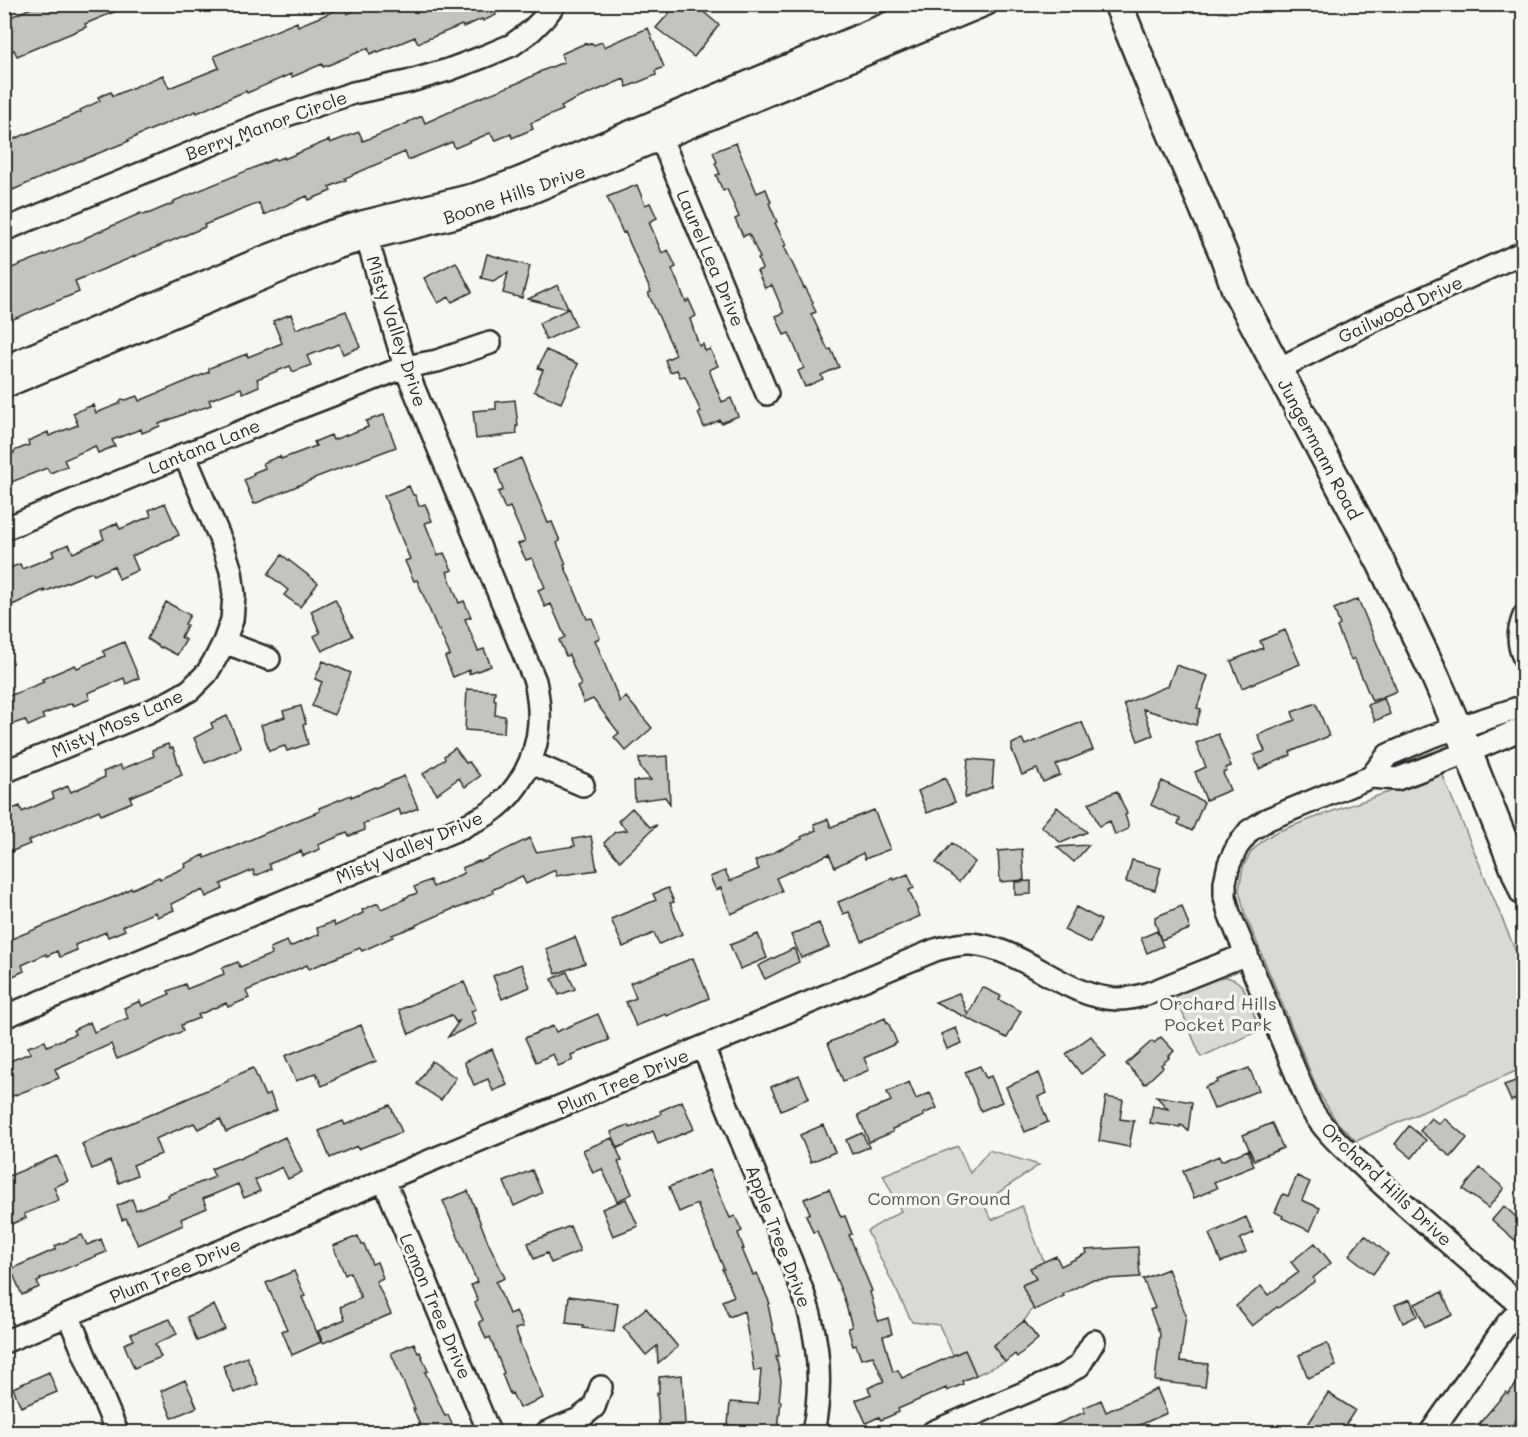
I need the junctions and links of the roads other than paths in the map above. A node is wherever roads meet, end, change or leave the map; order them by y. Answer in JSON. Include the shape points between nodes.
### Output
{"nodes":[{"id":1,"x":555,"y":4,"type":"edge"},
{"id":2,"x":934,"y":4,"type":"edge"},
{"id":3,"x":987,"y":4,"type":"edge"},
{"id":4,"x":1118,"y":4,"type":"edge"},
{"id":5,"x":658,"y":130,"type":"junction"},
{"id":6,"x":4,"y":230,"type":"edge"},
{"id":7,"x":365,"y":230,"type":"junction"},
{"id":8,"x":1524,"y":252,"type":"edge"},
{"id":9,"x":490,"y":343,"type":"dead end"},
{"id":10,"x":4,"y":367,"type":"edge"},
{"id":11,"x":405,"y":367,"type":"junction"},
{"id":12,"x":1278,"y":369,"type":"junction"},
{"id":13,"x":4,"y":387,"type":"edge"},
{"id":14,"x":767,"y":394,"type":"dead end"},
{"id":15,"x":184,"y":454,"type":"junction"},
{"id":16,"x":4,"y":529,"type":"edge"},
{"id":17,"x":1524,"y":616,"type":"edge"},
{"id":18,"x":224,"y":642,"type":"junction"},
{"id":19,"x":1524,"y":658,"type":"edge"},
{"id":20,"x":269,"y":659,"type":"dead end"},
{"id":21,"x":1524,"y":708,"type":"edge"},
{"id":22,"x":1524,"y":728,"type":"edge"},
{"id":23,"x":1462,"y":741,"type":"junction"},
{"id":24,"x":530,"y":762,"type":"junction"},
{"id":25,"x":4,"y":772,"type":"edge"},
{"id":26,"x":583,"y":785,"type":"dead end"},
{"id":27,"x":1524,"y":892,"type":"edge"},
{"id":28,"x":1247,"y":954,"type":"junction"},
{"id":29,"x":4,"y":1017,"type":"edge"},
{"id":30,"x":702,"y":1047,"type":"junction"},
{"id":31,"x":384,"y":1180,"type":"junction"},
{"id":32,"x":1523,"y":1307,"type":"edge"},
{"id":33,"x":68,"y":1315,"type":"junction"},
{"id":34,"x":1094,"y":1341,"type":"dead end"},
{"id":35,"x":4,"y":1342,"type":"edge"},
{"id":36,"x":601,"y":1388,"type":"dead end"},
{"id":37,"x":117,"y":1432,"type":"edge"},
{"id":38,"x":489,"y":1432,"type":"edge"},
{"id":39,"x":547,"y":1432,"type":"edge"},
{"id":40,"x":813,"y":1432,"type":"edge"},
{"id":41,"x":933,"y":1432,"type":"edge"},
{"id":42,"x":1431,"y":1432,"type":"edge"}],
"edges":[{"from":1,"to":6,"type":"street","name":"Berry Manor Circle","via":[[512,45],[483,57],[266,122]]},
{"from":2,"to":5,"type":"street","name":"Boone Hills Drive"},
{"from":3,"to":5,"type":"street","name":"Boone Hills Drive"},
{"from":4,"to":12,"type":"main road","name":"Jungermann Road","via":[[1236,290]]},
{"from":5,"to":7,"type":"street","name":"Boone Hills Drive"},
{"from":5,"to":14,"type":"street","name":"Laurel Lea Drive"},
{"from":7,"to":10,"type":"street","name":"Boone Hills Drive","via":[[329,232]]},
{"from":7,"to":11,"type":"street","name":"Misty Valley Drive"},
{"from":7,"to":13,"type":"street","name":"Boone Hills Drive","via":[[313,257]]},
{"from":8,"to":12,"type":"street","name":"Gailwood Drive"},
{"from":9,"to":11,"type":"street","name":"Lantana Lane","via":[[437,362]]},
{"from":11,"to":15,"type":"street","name":"Lantana Lane"},
{"from":11,"to":24,"type":"street","name":"Misty Valley Drive","via":[[535,681],[539,724]]},
{"from":12,"to":23,"type":"main road","name":"Jungermann Road","via":[[1382,565]]},
{"from":15,"to":16,"type":"street","name":"Lantana Lane"},
{"from":15,"to":18,"type":"street","name":"Misty Moss Lane","via":[[231,571],[232,620]]},
{"from":17,"to":19,"type":"street","via":[[1519,627]]},
{"from":18,"to":20,"type":"street"},
{"from":18,"to":25,"type":"street","name":"Misty Moss Lane","via":[[207,673],[190,690],[146,713]]},
{"from":21,"to":23,"type":"street","via":[[1515,709]]},
{"from":22,"to":23,"type":"street"},
{"from":23,"to":27,"type":"main road","name":"Jungermann Road"},
{"from":23,"to":28,"type":"street","name":"Orchard Hills Drive","via":[[1397,779],[1371,777],[1268,819],[1249,831],[1229,864],[1225,897]]},
{"from":24,"to":26,"type":"street"},
{"from":24,"to":29,"type":"street","name":"Misty Valley Drive","via":[[506,798],[463,826]]},
{"from":28,"to":30,"type":"street","name":"Plum Tree Drive","via":[[1138,997],[1118,999],[1100,998],[1000,951],[971,944],[953,945]]},
{"from":28,"to":32,"type":"street","name":"Orchard Hills Drive","via":[[1319,1122],[1389,1191]]},
{"from":30,"to":31,"type":"street","name":"Plum Tree Drive"},
{"from":30,"to":40,"type":"street","name":"Apple Tree Drive","via":[[810,1315],[818,1376]]},
{"from":31,"to":33,"type":"street","name":"Plum Tree Drive"},
{"from":31,"to":38,"type":"street","name":"Lemon Tree Drive"},
{"from":32,"to":42,"type":"street"},
{"from":33,"to":35,"type":"street","name":"Plum Tree Drive"},
{"from":33,"to":37,"type":"street"},
{"from":34,"to":41,"type":"street","via":[[1079,1366],[1061,1377]]},
{"from":36,"to":39,"type":"street","via":[[594,1407],[579,1419]]}]}
